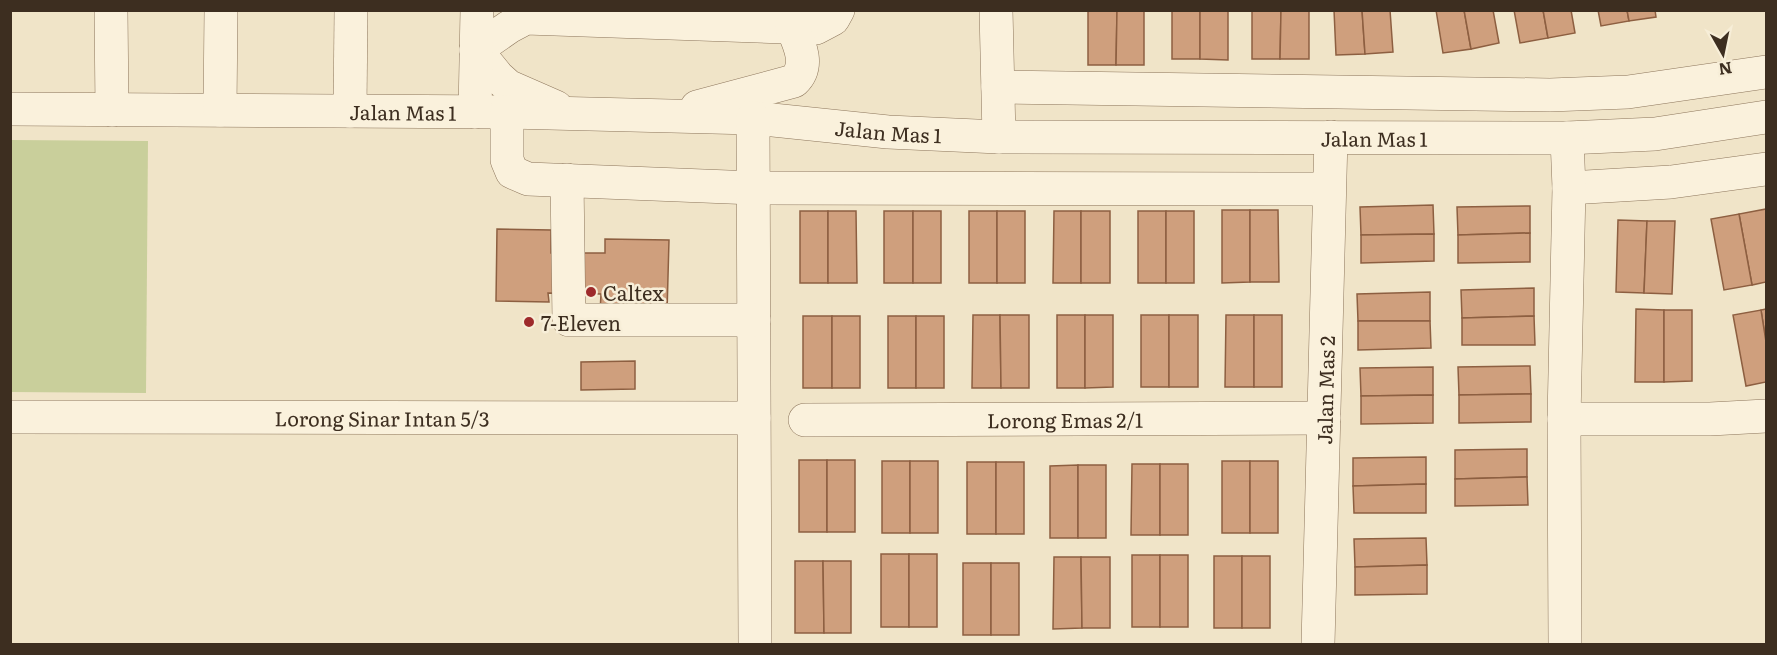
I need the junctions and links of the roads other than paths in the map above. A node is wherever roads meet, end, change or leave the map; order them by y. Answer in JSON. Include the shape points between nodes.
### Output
{"nodes":[{"id":1,"x":111,"y":10,"type":"edge"},
{"id":2,"x":220,"y":10,"type":"edge"},
{"id":3,"x":351,"y":10,"type":"edge"},
{"id":4,"x":477,"y":10,"type":"edge"},
{"id":5,"x":996,"y":10,"type":"edge"},
{"id":6,"x":526,"y":14,"type":"edge"},
{"id":7,"x":816,"y":22,"type":"edge"},
{"id":8,"x":476,"y":50,"type":"junction"},
{"id":9,"x":1767,"y":72,"type":"edge"},
{"id":10,"x":998,"y":87,"type":"junction"},
{"id":11,"x":10,"y":109,"type":"edge"},
{"id":12,"x":112,"y":110,"type":"junction"},
{"id":13,"x":220,"y":110,"type":"junction"},
{"id":14,"x":350,"y":111,"type":"junction"},
{"id":15,"x":475,"y":112,"type":"junction"},
{"id":16,"x":507,"y":112,"type":"junction"},
{"id":17,"x":573,"y":114,"type":"junction"},
{"id":18,"x":663,"y":116,"type":"junction"},
{"id":19,"x":1767,"y":117,"type":"edge"},
{"id":20,"x":753,"y":118,"type":"junction"},
{"id":21,"x":999,"y":137,"type":"junction"},
{"id":22,"x":1331,"y":137,"type":"junction"},
{"id":23,"x":1567,"y":138,"type":"junction"},
{"id":24,"x":1767,"y":169,"type":"edge"},
{"id":25,"x":567,"y":180,"type":"junction"},
{"id":26,"x":753,"y":188,"type":"junction"},
{"id":27,"x":1569,"y":188,"type":"junction"},
{"id":28,"x":1329,"y":189,"type":"junction"},
{"id":29,"x":754,"y":320,"type":"junction"},
{"id":30,"x":1767,"y":416,"type":"edge"},
{"id":31,"x":10,"y":417,"type":"edge"},
{"id":32,"x":754,"y":418,"type":"junction"},
{"id":33,"x":1324,"y":418,"type":"junction"},
{"id":34,"x":1564,"y":419,"type":"junction"},
{"id":35,"x":805,"y":420,"type":"dead end"},
{"id":36,"x":755,"y":645,"type":"edge"},
{"id":37,"x":1318,"y":645,"type":"edge"},
{"id":38,"x":1565,"y":645,"type":"edge"}],
"edges":[{"from":1,"to":12,"type":"street"},
{"from":2,"to":13,"type":"street"},
{"from":3,"to":14,"type":"street"},
{"from":4,"to":8,"type":"street"},
{"from":5,"to":10,"type":"street"},
{"from":6,"to":7,"type":"street"},
{"from":6,"to":8,"type":"street"},
{"from":7,"to":18,"type":"street","via":[[801,48],[803,62],[794,81]]},
{"from":8,"to":15,"type":"street"},
{"from":8,"to":17,"type":"street","via":[[508,86]]},
{"from":9,"to":10,"type":"street","via":[[1628,92],[1550,95]]},
{"from":10,"to":21,"type":"street"},
{"from":11,"to":12,"type":"street","name":"Jalan Mas 1"},
{"from":12,"to":13,"type":"street","name":"Jalan Mas 1"},
{"from":13,"to":14,"type":"street","name":"Jalan Mas 1"},
{"from":14,"to":15,"type":"street","name":"Jalan Mas 1"},
{"from":15,"to":16,"type":"street","name":"Jalan Mas 1"},
{"from":16,"to":17,"type":"street","name":"Jalan Mas 1"},
{"from":16,"to":25,"type":"street","via":[[507,160],[512,172],[528,179]]},
{"from":17,"to":18,"type":"street","name":"Jalan Mas 1"},
{"from":18,"to":20,"type":"street","name":"Jalan Mas 1"},
{"from":19,"to":23,"type":"street","name":"Jalan Mas 1","via":[[1654,134]]},
{"from":20,"to":21,"type":"street","name":"Jalan Mas 1","via":[[888,132]]},
{"from":20,"to":26,"type":"street"},
{"from":21,"to":22,"type":"street","name":"Jalan Mas 1"},
{"from":22,"to":23,"type":"street","name":"Jalan Mas 1"},
{"from":22,"to":28,"type":"street","name":"Jalan Mas 2"},
{"from":23,"to":27,"type":"street"},
{"from":24,"to":27,"type":"street","via":[[1671,182]]},
{"from":25,"to":26,"type":"street"},
{"from":25,"to":29,"type":"street","via":[[569,320]]},
{"from":26,"to":28,"type":"street"},
{"from":26,"to":29,"type":"street"},
{"from":27,"to":34,"type":"street"},
{"from":28,"to":33,"type":"street","name":"Jalan Mas 2"},
{"from":29,"to":32,"type":"street"},
{"from":30,"to":34,"type":"street"},
{"from":31,"to":32,"type":"street","name":"Lorong Sinar Intan 5/3"},
{"from":32,"to":36,"type":"street"},
{"from":33,"to":35,"type":"street","name":"Lorong Emas 2/1"},
{"from":33,"to":37,"type":"street","name":"Jalan Mas 2"},
{"from":34,"to":38,"type":"street"}]}
